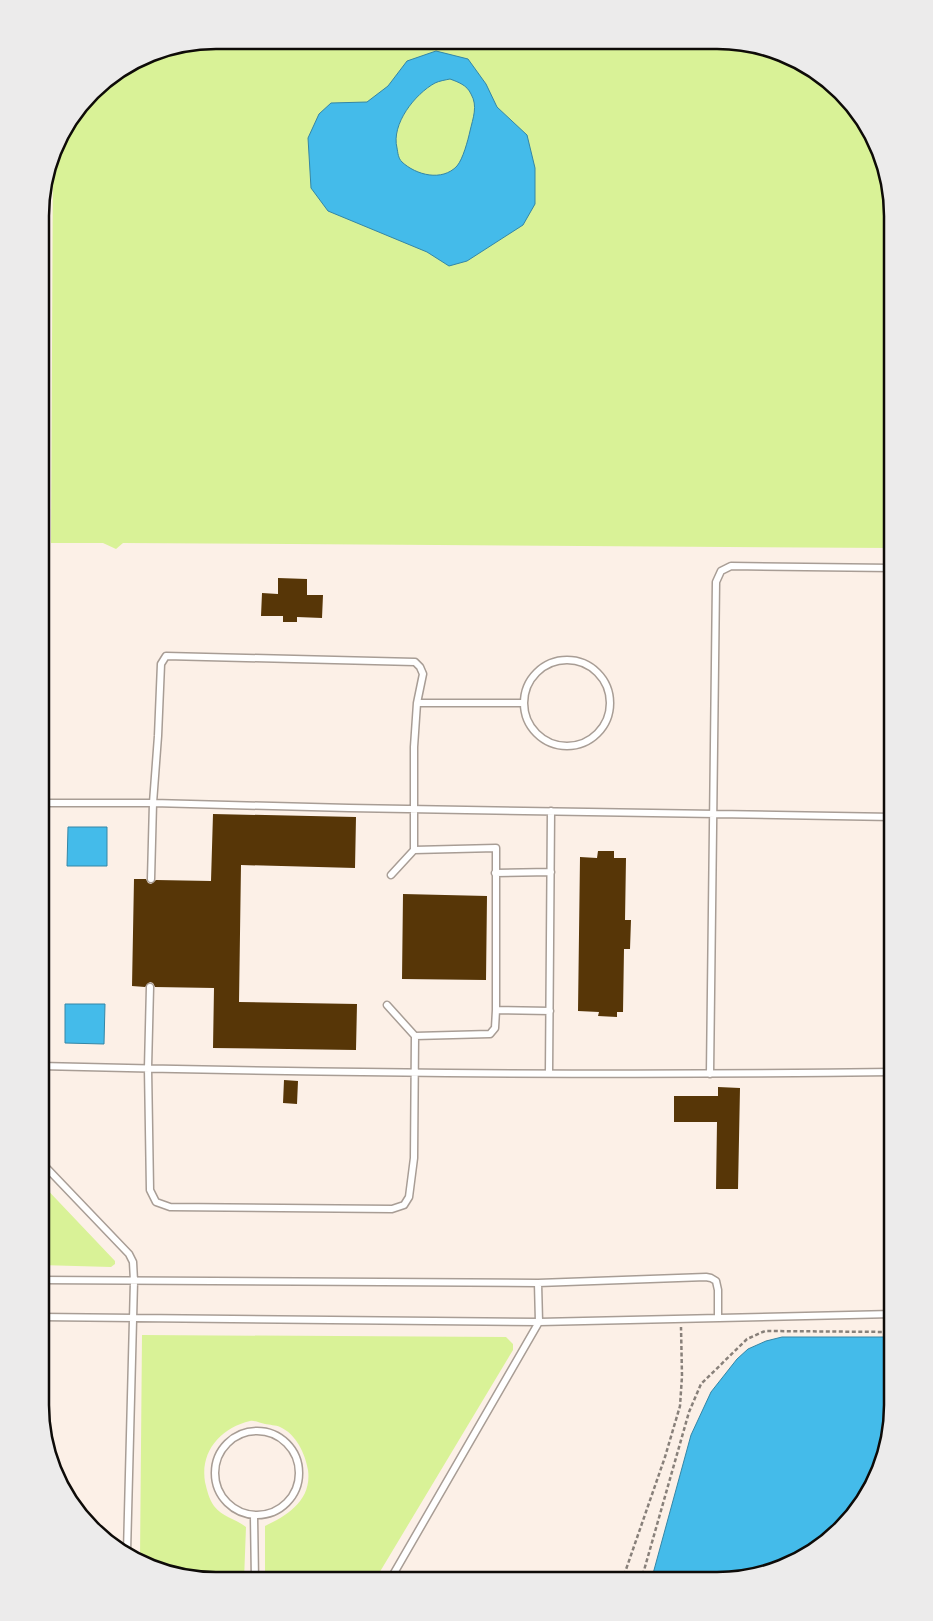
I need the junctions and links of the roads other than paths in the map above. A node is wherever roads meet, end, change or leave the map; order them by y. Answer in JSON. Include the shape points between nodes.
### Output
{"nodes":[{"id":1,"x":884,"y":568,"type":"edge"},
{"id":2,"x":417,"y":703,"type":"junction"},
{"id":3,"x":524,"y":703,"type":"junction"},
{"id":4,"x":49,"y":802,"type":"edge"},
{"id":5,"x":153,"y":803,"type":"junction"},
{"id":6,"x":414,"y":809,"type":"junction"},
{"id":7,"x":551,"y":811,"type":"junction"},
{"id":8,"x":714,"y":813,"type":"junction"},
{"id":9,"x":884,"y":817,"type":"edge"},
{"id":10,"x":414,"y":850,"type":"junction"},
{"id":11,"x":551,"y":872,"type":"junction"},
{"id":12,"x":495,"y":873,"type":"junction"},
{"id":13,"x":391,"y":874,"type":"dead end"},
{"id":14,"x":151,"y":880,"type":"dead end"},
{"id":15,"x":150,"y":987,"type":"dead end"},
{"id":16,"x":387,"y":1005,"type":"dead end"},
{"id":17,"x":496,"y":1010,"type":"junction"},
{"id":18,"x":550,"y":1010,"type":"junction"},
{"id":19,"x":415,"y":1036,"type":"junction"},
{"id":20,"x":49,"y":1066,"type":"edge"},
{"id":21,"x":148,"y":1068,"type":"junction"},
{"id":22,"x":414,"y":1072,"type":"junction"},
{"id":23,"x":884,"y":1072,"type":"edge"},
{"id":24,"x":549,"y":1074,"type":"junction"},
{"id":25,"x":710,"y":1074,"type":"junction"},
{"id":26,"x":49,"y":1170,"type":"edge"},
{"id":27,"x":49,"y":1280,"type":"edge"},
{"id":28,"x":134,"y":1281,"type":"junction"},
{"id":29,"x":538,"y":1283,"type":"junction"},
{"id":30,"x":884,"y":1314,"type":"edge"},
{"id":31,"x":49,"y":1317,"type":"edge"},
{"id":32,"x":718,"y":1317,"type":"junction"},
{"id":33,"x":133,"y":1319,"type":"junction"},
{"id":34,"x":539,"y":1322,"type":"junction"},
{"id":35,"x":254,"y":1516,"type":"junction"},
{"id":36,"x":126,"y":1546,"type":"edge"},
{"id":37,"x":255,"y":1572,"type":"edge"},
{"id":38,"x":395,"y":1572,"type":"edge"}],
"edges":[{"from":1,"to":8,"type":"lane","via":[[731,566],[721,571],[716,582]]},
{"from":2,"to":3,"type":"lane"},
{"from":2,"to":5,"type":"lane","via":[[423,674],[415,662],[166,656],[161,664]]},
{"from":2,"to":6,"type":"lane"},
{"from":3,"to":3,"type":"lane","via":[[527,688],[535,674],[548,664],[563,660],[579,661],[593,668],[604,680],[610,694],[610,710],[594,737],[580,744],[564,746],[536,732],[527,719]]},
{"from":4,"to":5,"type":"lane"},
{"from":5,"to":6,"type":"lane"},
{"from":5,"to":14,"type":"lane"},
{"from":6,"to":7,"type":"lane"},
{"from":6,"to":10,"type":"lane"},
{"from":7,"to":8,"type":"lane"},
{"from":7,"to":11,"type":"lane"},
{"from":8,"to":9,"type":"lane"},
{"from":8,"to":25,"type":"lane"},
{"from":10,"to":12,"type":"lane","via":[[494,847]]},
{"from":10,"to":13,"type":"lane"},
{"from":11,"to":12,"type":"lane"},
{"from":11,"to":18,"type":"lane"},
{"from":12,"to":17,"type":"lane"},
{"from":15,"to":21,"type":"lane"},
{"from":16,"to":19,"type":"lane"},
{"from":17,"to":18,"type":"lane"},
{"from":17,"to":19,"type":"lane","via":[[495,1028],[490,1034]]},
{"from":18,"to":24,"type":"lane"},
{"from":19,"to":22,"type":"lane"},
{"from":20,"to":21,"type":"lane"},
{"from":21,"to":22,"type":"lane"},
{"from":21,"to":22,"type":"lane","via":[[150,1190],[156,1202],[170,1207],[392,1209],[404,1205],[409,1197],[414,1158]]},
{"from":22,"to":24,"type":"lane"},
{"from":23,"to":25,"type":"lane"},
{"from":24,"to":25,"type":"lane"},
{"from":26,"to":28,"type":"lane","via":[[128,1254],[133,1262]]},
{"from":27,"to":28,"type":"lane"},
{"from":28,"to":29,"type":"lane"},
{"from":28,"to":33,"type":"lane"},
{"from":29,"to":32,"type":"lane","via":[[711,1278],[718,1290]]},
{"from":29,"to":34,"type":"lane"},
{"from":30,"to":32,"type":"lane"},
{"from":31,"to":33,"type":"lane"},
{"from":32,"to":34,"type":"lane"},
{"from":33,"to":34,"type":"lane"},
{"from":33,"to":36,"type":"lane"},
{"from":34,"to":38,"type":"lane"},
{"from":35,"to":35,"type":"lane","via":[[228,1505],[215,1481],[214,1467],[227,1442],[252,1431],[279,1437],[290,1446],[300,1472],[298,1486],[281,1508]]},
{"from":35,"to":37,"type":"lane"}]}
